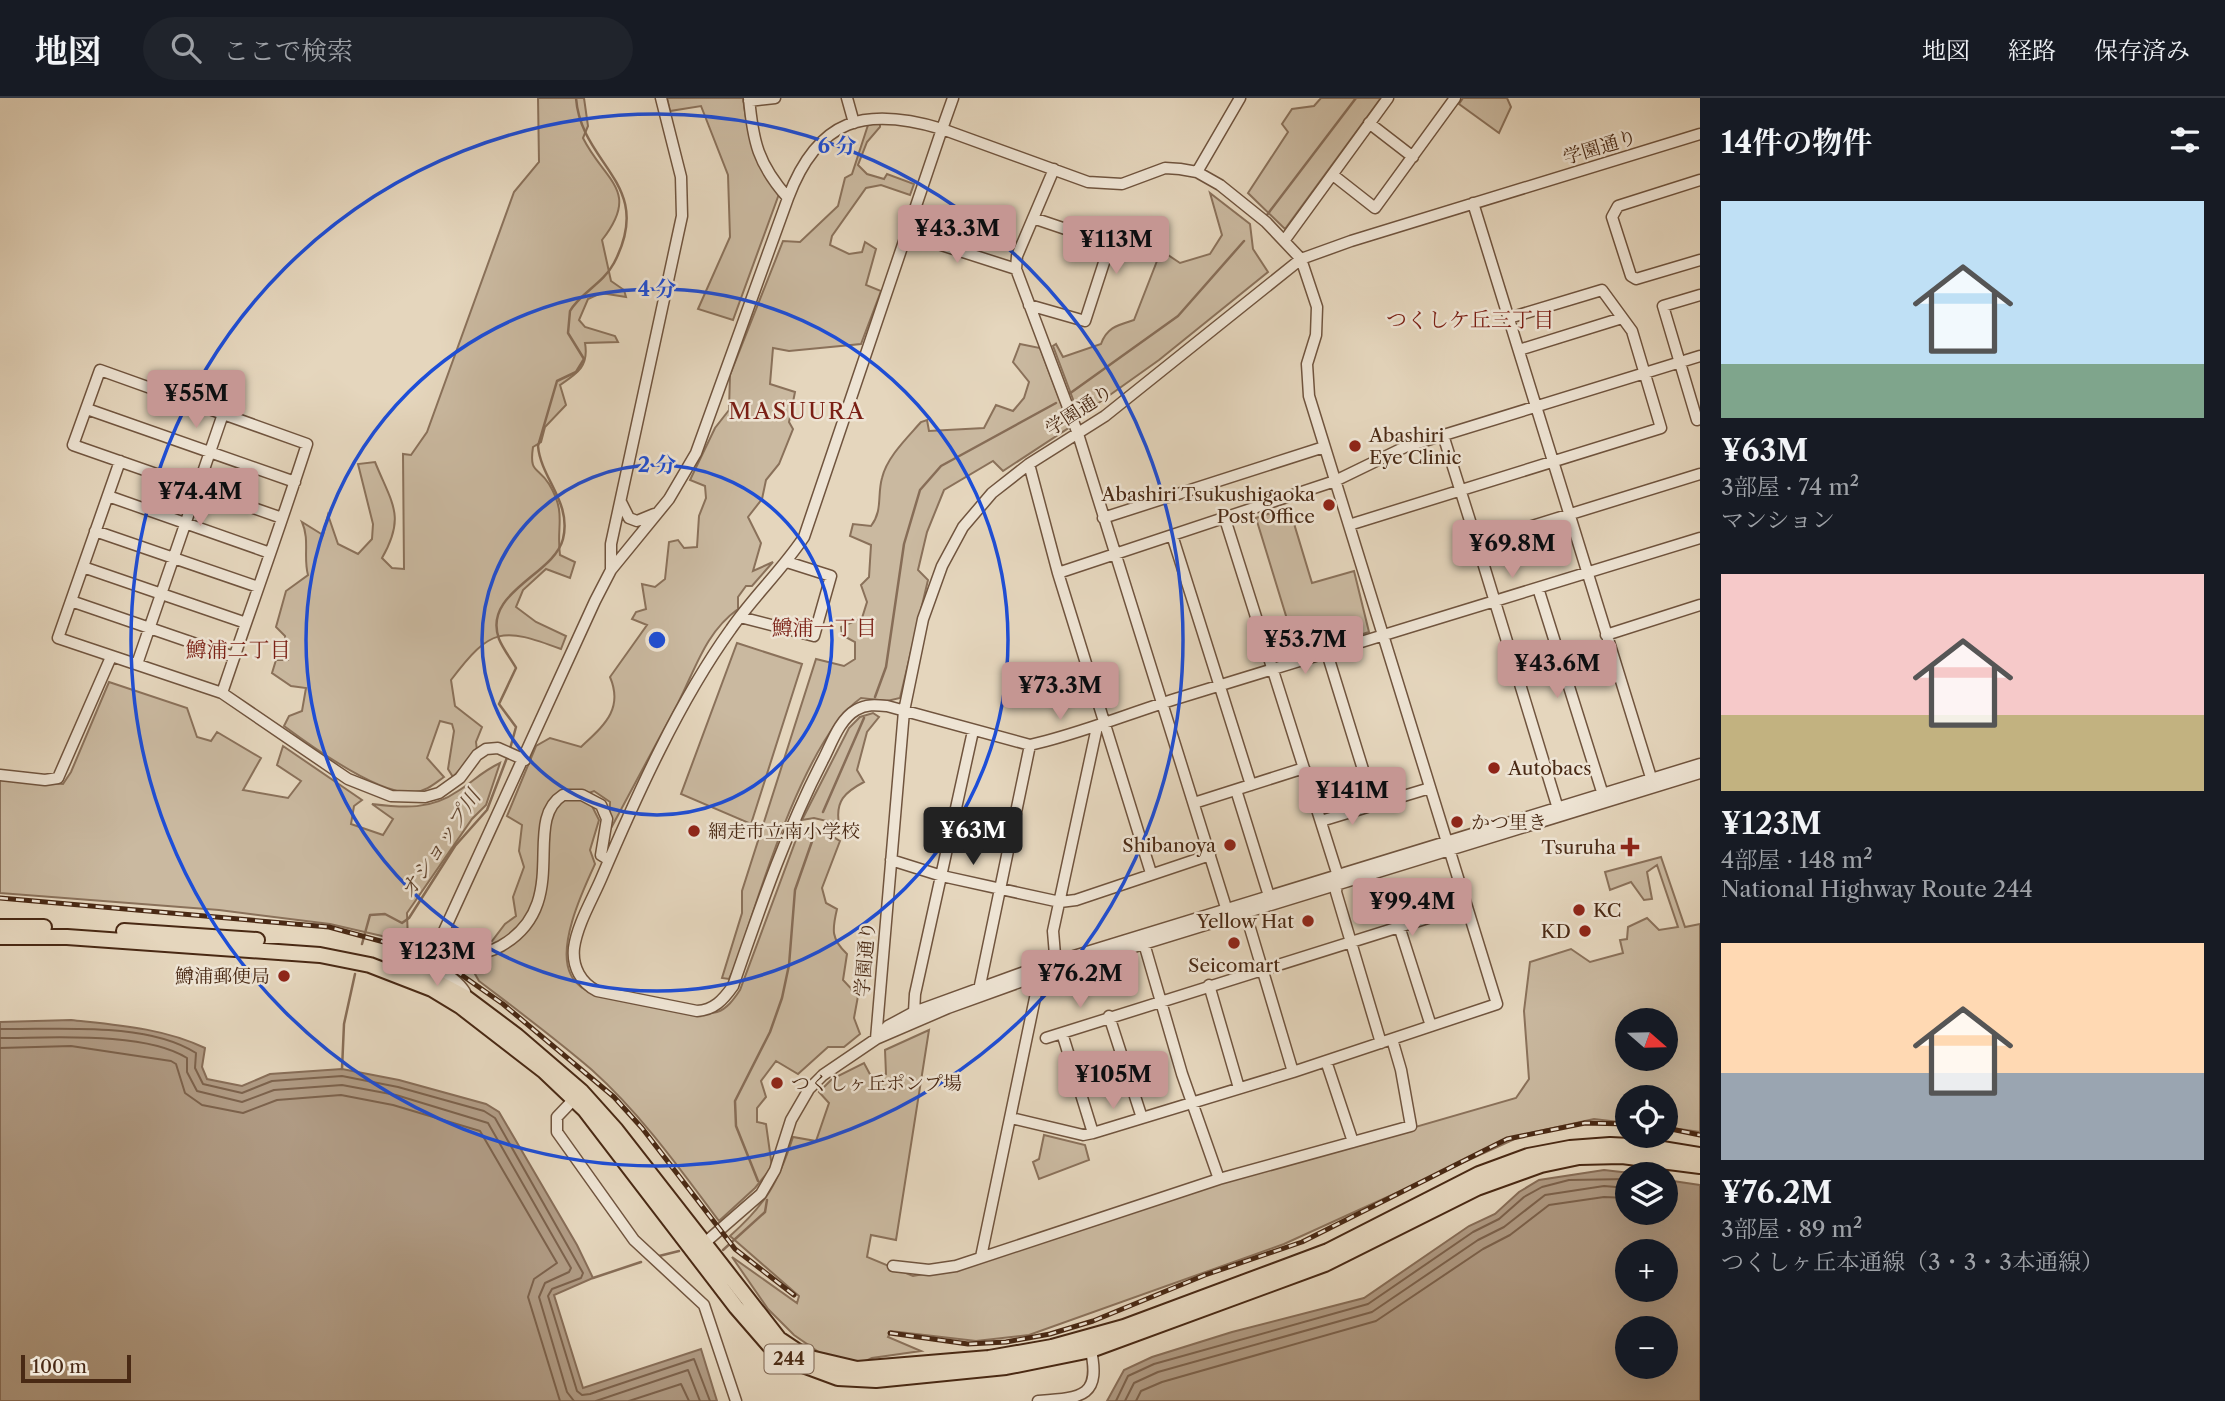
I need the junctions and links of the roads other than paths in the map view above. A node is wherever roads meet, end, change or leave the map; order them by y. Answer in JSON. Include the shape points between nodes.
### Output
{"nodes":[{"id":1,"x":661,"y":98,"type":"edge"},
{"id":2,"x":775,"y":98,"type":"edge"},
{"id":3,"x":836,"y":98,"type":"edge"},
{"id":4,"x":847,"y":98,"type":"edge"},
{"id":5,"x":953,"y":98,"type":"edge"},
{"id":6,"x":1240,"y":98,"type":"edge"},
{"id":7,"x":1388,"y":98,"type":"edge"},
{"id":8,"x":1455,"y":98,"type":"edge"},
{"id":9,"x":749,"y":100,"type":"edge"},
{"id":10,"x":854,"y":122,"type":"junction"},
{"id":11,"x":1369,"y":123,"type":"junction"},
{"id":12,"x":942,"y":129,"type":"junction"},
{"id":13,"x":1700,"y":134,"type":"edge"},
{"id":14,"x":1413,"y":157,"type":"junction"},
{"id":15,"x":1054,"y":169,"type":"junction"},
{"id":16,"x":1197,"y":172,"type":"junction"},
{"id":17,"x":1333,"y":176,"type":"junction"},
{"id":18,"x":1700,"y":180,"type":"edge"},
{"id":19,"x":788,"y":198,"type":"junction"},
{"id":20,"x":1473,"y":203,"type":"junction"},
{"id":21,"x":1033,"y":218,"type":"junction"},
{"id":22,"x":907,"y":233,"type":"junction"},
{"id":23,"x":1284,"y":241,"type":"junction"},
{"id":24,"x":1301,"y":259,"type":"junction"},
{"id":25,"x":1700,"y":260,"type":"edge"},
{"id":26,"x":1016,"y":269,"type":"junction"},
{"id":27,"x":1700,"y":295,"type":"edge"},
{"id":28,"x":1029,"y":305,"type":"junction"},
{"id":29,"x":1509,"y":318,"type":"junction"},
{"id":30,"x":1622,"y":318,"type":"junction"},
{"id":31,"x":1519,"y":350,"type":"junction"},
{"id":32,"x":1700,"y":356,"type":"edge"},
{"id":33,"x":1679,"y":363,"type":"junction"},
{"id":34,"x":1644,"y":373,"type":"junction"},
{"id":35,"x":1536,"y":407,"type":"junction"},
{"id":36,"x":87,"y":409,"type":"junction"},
{"id":37,"x":223,"y":414,"type":"junction"},
{"id":38,"x":1700,"y":419,"type":"edge"},
{"id":39,"x":1078,"y":435,"type":"junction"},
{"id":40,"x":1443,"y":435,"type":"junction"},
{"id":41,"x":1324,"y":447,"type":"junction"},
{"id":42,"x":210,"y":451,"type":"junction"},
{"id":43,"x":120,"y":461,"type":"junction"},
{"id":44,"x":1553,"y":461,"type":"junction"},
{"id":45,"x":1029,"y":464,"type":"junction"},
{"id":46,"x":1700,"y":474,"type":"edge"},
{"id":47,"x":1335,"y":481,"type":"junction"},
{"id":48,"x":295,"y":482,"type":"junction"},
{"id":49,"x":197,"y":489,"type":"junction"},
{"id":50,"x":1461,"y":490,"type":"junction"},
{"id":51,"x":108,"y":496,"type":"junction"},
{"id":52,"x":621,"y":502,"type":"junction"},
{"id":53,"x":657,"y":512,"type":"junction"},
{"id":54,"x":1569,"y":514,"type":"junction"},
{"id":55,"x":282,"y":518,"type":"junction"},
{"id":56,"x":1103,"y":518,"type":"junction"},
{"id":57,"x":1225,"y":519,"type":"junction"},
{"id":58,"x":186,"y":523,"type":"junction"},
{"id":59,"x":1349,"y":525,"type":"junction"},
{"id":60,"x":95,"y":531,"type":"junction"},
{"id":61,"x":1172,"y":536,"type":"junction"},
{"id":62,"x":1700,"y":538,"type":"edge"},
{"id":63,"x":1478,"y":543,"type":"junction"},
{"id":64,"x":270,"y":553,"type":"junction"},
{"id":65,"x":1114,"y":555,"type":"junction"},
{"id":66,"x":173,"y":558,"type":"junction"},
{"id":67,"x":787,"y":562,"type":"junction"},
{"id":68,"x":83,"y":567,"type":"junction"},
{"id":69,"x":611,"y":570,"type":"junction"},
{"id":70,"x":1587,"y":572,"type":"junction"},
{"id":71,"x":1058,"y":573,"type":"junction"},
{"id":72,"x":258,"y":587,"type":"junction"},
{"id":73,"x":1538,"y":588,"type":"junction"},
{"id":74,"x":160,"y":594,"type":"junction"},
{"id":75,"x":71,"y":601,"type":"junction"},
{"id":76,"x":1494,"y":601,"type":"junction"},
{"id":77,"x":1700,"y":605,"type":"edge"},
{"id":78,"x":740,"y":617,"type":"junction"},
{"id":79,"x":246,"y":623,"type":"junction"},
{"id":80,"x":148,"y":627,"type":"junction"},
{"id":81,"x":1382,"y":635,"type":"junction"},
{"id":82,"x":1606,"y":635,"type":"junction"},
{"id":83,"x":1327,"y":653,"type":"junction"},
{"id":84,"x":111,"y":657,"type":"junction"},
{"id":85,"x":234,"y":657,"type":"junction"},
{"id":86,"x":137,"y":664,"type":"junction"},
{"id":87,"x":1274,"y":669,"type":"junction"},
{"id":88,"x":1220,"y":686,"type":"junction"},
{"id":89,"x":222,"y":693,"type":"junction"},
{"id":90,"x":1163,"y":703,"type":"junction"},
{"id":91,"x":904,"y":711,"type":"junction"},
{"id":92,"x":1101,"y":725,"type":"junction"},
{"id":93,"x":973,"y":731,"type":"junction"},
{"id":94,"x":1030,"y":745,"type":"junction"},
{"id":95,"x":525,"y":760,"type":"junction"},
{"id":96,"x":1700,"y":764,"type":"edge"},
{"id":97,"x":1304,"y":768,"type":"junction"},
{"id":98,"x":1700,"y":774,"type":"edge"},
{"id":99,"x":0,"y":775,"type":"edge"},
{"id":100,"x":1653,"y":783,"type":"junction"},
{"id":101,"x":1251,"y":785,"type":"junction"},
{"id":102,"x":1430,"y":788,"type":"junction"},
{"id":103,"x":1236,"y":790,"type":"junction"},
{"id":104,"x":1604,"y":799,"type":"junction"},
{"id":105,"x":1194,"y":803,"type":"junction"},
{"id":106,"x":1374,"y":805,"type":"junction"},
{"id":107,"x":1559,"y":812,"type":"junction"},
{"id":108,"x":1321,"y":821,"type":"junction"},
{"id":109,"x":1447,"y":846,"type":"junction"},
{"id":110,"x":1210,"y":855,"type":"junction"},
{"id":111,"x":609,"y":860,"type":"junction"},
{"id":112,"x":891,"y":860,"type":"junction"},
{"id":113,"x":1151,"y":873,"type":"junction"},
{"id":114,"x":942,"y":876,"type":"junction"},
{"id":115,"x":1338,"y":876,"type":"junction"},
{"id":116,"x":1334,"y":887,"type":"junction"},
{"id":117,"x":998,"y":888,"type":"junction"},
{"id":118,"x":1269,"y":896,"type":"junction"},
{"id":119,"x":1060,"y":901,"type":"junction"},
{"id":120,"x":1466,"y":906,"type":"junction"},
{"id":121,"x":1244,"y":909,"type":"junction"},
{"id":122,"x":1228,"y":914,"type":"junction"},
{"id":123,"x":1399,"y":926,"type":"junction"},
{"id":124,"x":0,"y":927,"type":"edge"},
{"id":125,"x":0,"y":937,"type":"edge"},
{"id":126,"x":1143,"y":941,"type":"junction"},
{"id":127,"x":1350,"y":941,"type":"junction"},
{"id":128,"x":438,"y":947,"type":"junction"},
{"id":129,"x":428,"y":965,"type":"junction"},
{"id":130,"x":387,"y":966,"type":"junction"},
{"id":131,"x":1056,"y":967,"type":"junction"},
{"id":132,"x":1262,"y":970,"type":"junction"},
{"id":133,"x":1039,"y":972,"type":"junction"},
{"id":134,"x":1209,"y":985,"type":"junction"},
{"id":135,"x":979,"y":991,"type":"junction"},
{"id":136,"x":1160,"y":1000,"type":"junction"},
{"id":137,"x":462,"y":1002,"type":"junction"},
{"id":138,"x":914,"y":1012,"type":"junction"},
{"id":139,"x":1109,"y":1016,"type":"junction"},
{"id":140,"x":1431,"y":1026,"type":"junction"},
{"id":141,"x":1062,"y":1033,"type":"junction"},
{"id":142,"x":1046,"y":1038,"type":"dead end"},
{"id":143,"x":876,"y":1039,"type":"junction"},
{"id":144,"x":1387,"y":1041,"type":"junction"},
{"id":145,"x":1326,"y":1061,"type":"junction"},
{"id":146,"x":1293,"y":1072,"type":"junction"},
{"id":147,"x":1239,"y":1088,"type":"junction"},
{"id":148,"x":577,"y":1095,"type":"junction"},
{"id":149,"x":1191,"y":1102,"type":"junction"},
{"id":150,"x":1011,"y":1118,"type":"junction"},
{"id":151,"x":1142,"y":1118,"type":"junction"},
{"id":152,"x":1093,"y":1133,"type":"junction"},
{"id":153,"x":1353,"y":1142,"type":"junction"},
{"id":154,"x":1700,"y":1155,"type":"edge"},
{"id":155,"x":1700,"y":1166,"type":"edge"},
{"id":156,"x":1219,"y":1180,"type":"junction"},
{"id":157,"x":699,"y":1247,"type":"junction"},
{"id":158,"x":981,"y":1257,"type":"junction"},
{"id":159,"x":892,"y":1266,"type":"dead end"},
{"id":160,"x":1090,"y":1344,"type":"junction"},
{"id":161,"x":736,"y":1401,"type":"edge"},
{"id":162,"x":1038,"y":1401,"type":"edge"}],
"edges":[{"from":1,"to":52,"type":"street","via":[[681,177],[682,216]]},
{"from":2,"to":9,"type":"street"},
{"from":3,"to":4,"type":"street"},
{"from":4,"to":10,"type":"street"},
{"from":5,"to":12,"type":"street"},
{"from":6,"to":16,"type":"street"},
{"from":7,"to":11,"type":"street"},
{"from":8,"to":14,"type":"street"},
{"from":9,"to":19,"type":"street","via":[[755,146],[765,170]]},
{"from":10,"to":12,"type":"street","via":[[888,117]]},
{"from":10,"to":19,"type":"street","via":[[812,152]]},
{"from":11,"to":14,"type":"street"},
{"from":11,"to":17,"type":"street"},
{"from":12,"to":15,"type":"street"},
{"from":12,"to":22,"type":"street"},
{"from":13,"to":20,"type":"street","name":"学園通り"},
{"from":14,"to":17,"type":"street","via":[[1375,208]]},
{"from":15,"to":16,"type":"street","via":[[1102,185],[1122,184],[1165,168]]},
{"from":15,"to":21,"type":"street"},
{"from":16,"to":23,"type":"street","via":[[1236,197]]},
{"from":17,"to":23,"type":"street"},
{"from":18,"to":25,"type":"street","via":[[1618,206],[1612,217],[1631,276],[1642,279]]},
{"from":19,"to":53,"type":"street","via":[[696,453]]},
{"from":20,"to":24,"type":"street","name":"学園通り"},
{"from":20,"to":29,"type":"street"},
{"from":21,"to":26,"type":"street"},
{"from":21,"to":28,"type":"street","via":[[1110,244],[1085,321]]},
{"from":22,"to":26,"type":"street"},
{"from":22,"to":67,"type":"street","via":[[817,506]]},
{"from":23,"to":24,"type":"street"},
{"from":24,"to":39,"type":"street","name":"学園通り"},
{"from":24,"to":41,"type":"street","via":[[1317,307],[1306,377]]},
{"from":26,"to":28,"type":"street"},
{"from":27,"to":33,"type":"street","via":[[1663,306]]},
{"from":28,"to":39,"type":"street"},
{"from":29,"to":30,"type":"street","via":[[1602,290]]},
{"from":29,"to":31,"type":"street"},
{"from":30,"to":31,"type":"street"},
{"from":30,"to":34,"type":"street","via":[[1632,331]]},
{"from":31,"to":35,"type":"street"},
{"from":32,"to":33,"type":"street"},
{"from":33,"to":34,"type":"street"},
{"from":33,"to":38,"type":"street"},
{"from":34,"to":35,"type":"street"},
{"from":34,"to":44,"type":"street","via":[[1661,428]]},
{"from":35,"to":40,"type":"street"},
{"from":35,"to":44,"type":"street"},
{"from":36,"to":37,"type":"street","via":[[100,370]]},
{"from":36,"to":42,"type":"street"},
{"from":36,"to":43,"type":"street","via":[[73,445]]},
{"from":37,"to":42,"type":"street"},
{"from":37,"to":48,"type":"street","via":[[307,444]]},
{"from":39,"to":45,"type":"street","name":"学園通り"},
{"from":39,"to":56,"type":"street"},
{"from":40,"to":47,"type":"street","via":[[1405,447]]},
{"from":40,"to":50,"type":"street"},
{"from":41,"to":47,"type":"street"},
{"from":41,"to":56,"type":"street"},
{"from":42,"to":48,"type":"street"},
{"from":42,"to":49,"type":"street"},
{"from":43,"to":49,"type":"street"},
{"from":43,"to":51,"type":"street"},
{"from":44,"to":50,"type":"street"},
{"from":44,"to":54,"type":"street"},
{"from":45,"to":71,"type":"street"},
{"from":45,"to":91,"type":"street","name":"学園通り","via":[[992,493],[951,545],[923,619]]},
{"from":46,"to":54,"type":"street"},
{"from":47,"to":57,"type":"street"},
{"from":47,"to":59,"type":"street"},
{"from":48,"to":55,"type":"street"},
{"from":49,"to":55,"type":"street"},
{"from":49,"to":58,"type":"street"},
{"from":50,"to":59,"type":"street"},
{"from":50,"to":63,"type":"street"},
{"from":51,"to":58,"type":"street"},
{"from":51,"to":60,"type":"street"},
{"from":52,"to":53,"type":"street","via":[[624,512],[637,521]]},
{"from":52,"to":69,"type":"street","via":[[611,544]]},
{"from":53,"to":69,"type":"street"},
{"from":54,"to":63,"type":"street"},
{"from":54,"to":70,"type":"street"},
{"from":55,"to":64,"type":"street"},
{"from":56,"to":65,"type":"street"},
{"from":57,"to":61,"type":"street"},
{"from":57,"to":87,"type":"street"},
{"from":58,"to":64,"type":"street"},
{"from":58,"to":66,"type":"street"},
{"from":59,"to":81,"type":"street"},
{"from":60,"to":66,"type":"street"},
{"from":60,"to":68,"type":"street"},
{"from":61,"to":65,"type":"street"},
{"from":61,"to":88,"type":"street"},
{"from":62,"to":70,"type":"street"},
{"from":63,"to":76,"type":"street"},
{"from":64,"to":72,"type":"street"},
{"from":65,"to":71,"type":"street"},
{"from":65,"to":90,"type":"street"},
{"from":66,"to":72,"type":"street"},
{"from":66,"to":74,"type":"street"},
{"from":67,"to":78,"type":"street"},
{"from":67,"to":78,"type":"street","via":[[831,576],[814,636]]},
{"from":68,"to":74,"type":"street"},
{"from":68,"to":75,"type":"street"},
{"from":69,"to":95,"type":"street"},
{"from":70,"to":73,"type":"street"},
{"from":70,"to":82,"type":"street"},
{"from":71,"to":92,"type":"street"},
{"from":72,"to":79,"type":"street"},
{"from":73,"to":76,"type":"street"},
{"from":73,"to":104,"type":"street"},
{"from":74,"to":79,"type":"street"},
{"from":74,"to":80,"type":"street"},
{"from":75,"to":80,"type":"street"},
{"from":75,"to":84,"type":"street","via":[[58,638]]},
{"from":76,"to":81,"type":"street"},
{"from":76,"to":107,"type":"street"},
{"from":77,"to":82,"type":"street"},
{"from":78,"to":111,"type":"street","via":[[678,718]]},
{"from":79,"to":85,"type":"street"},
{"from":80,"to":85,"type":"street"},
{"from":80,"to":86,"type":"street"},
{"from":81,"to":83,"type":"street"},
{"from":81,"to":102,"type":"street"},
{"from":82,"to":100,"type":"street"},
{"from":83,"to":87,"type":"street"},
{"from":83,"to":106,"type":"street"},
{"from":84,"to":86,"type":"street"},
{"from":84,"to":99,"type":"street","via":[[58,778]]},
{"from":85,"to":89,"type":"street"},
{"from":86,"to":89,"type":"street"},
{"from":87,"to":88,"type":"street"},
{"from":87,"to":97,"type":"street"},
{"from":88,"to":90,"type":"street"},
{"from":88,"to":101,"type":"street"},
{"from":89,"to":95,"type":"street","via":[[348,779],[391,796],[439,793],[486,749],[498,748]]},
{"from":90,"to":92,"type":"street"},
{"from":90,"to":105,"type":"street"},
{"from":91,"to":93,"type":"street"},
{"from":91,"to":111,"type":"street","via":[[870,704],[844,722],[791,826],[733,986],[724,1000],[707,1010],[597,991],[581,978],[574,960],[577,936]]},
{"from":91,"to":112,"type":"street","name":"学園通り"},
{"from":92,"to":94,"type":"street"},
{"from":92,"to":113,"type":"street"},
{"from":92,"to":119,"type":"street"},
{"from":93,"to":94,"type":"street"},
{"from":93,"to":114,"type":"street"},
{"from":94,"to":117,"type":"street"},
{"from":95,"to":128,"type":"street"},
{"from":96,"to":100,"type":"street"},
{"from":97,"to":101,"type":"street"},
{"from":97,"to":108,"type":"street"},
{"from":98,"to":100,"type":"street"},
{"from":100,"to":104,"type":"street"},
{"from":101,"to":103,"type":"street"},
{"from":102,"to":106,"type":"street"},
{"from":102,"to":109,"type":"street"},
{"from":103,"to":105,"type":"street"},
{"from":103,"to":118,"type":"street"},
{"from":104,"to":107,"type":"street"},
{"from":105,"to":110,"type":"street"},
{"from":106,"to":108,"type":"street"},
{"from":107,"to":109,"type":"street"},
{"from":108,"to":115,"type":"street"},
{"from":109,"to":115,"type":"street"},
{"from":109,"to":116,"type":"street"},
{"from":109,"to":120,"type":"street"},
{"from":110,"to":113,"type":"street"},
{"from":110,"to":122,"type":"street"},
{"from":111,"to":128,"type":"street","via":[[601,855],[607,820],[601,805],[582,795],[563,795],[546,816],[543,885],[523,929],[497,948],[479,954]]},
{"from":112,"to":114,"type":"street"},
{"from":112,"to":143,"type":"street","name":"学園通り"},
{"from":113,"to":119,"type":"street","via":[[1076,900]]},
{"from":114,"to":117,"type":"street"},
{"from":114,"to":138,"type":"street"},
{"from":115,"to":116,"type":"street"},
{"from":115,"to":118,"type":"street"},
{"from":116,"to":121,"type":"street"},
{"from":116,"to":127,"type":"street"},
{"from":117,"to":119,"type":"street"},
{"from":117,"to":135,"type":"street"},
{"from":118,"to":121,"type":"street"},
{"from":119,"to":131,"type":"street","via":[[1052,940]]},
{"from":120,"to":123,"type":"street"},
{"from":120,"to":140,"type":"street","via":[[1497,1004]]},
{"from":121,"to":122,"type":"street"},
{"from":121,"to":132,"type":"street"},
{"from":122,"to":126,"type":"street"},
{"from":123,"to":127,"type":"street"},
{"from":123,"to":140,"type":"street"},
{"from":124,"to":130,"type":"highway","number":"244","via":[[276,942],[347,950]]},
{"from":125,"to":130,"type":"highway","number":"244","via":[[68,937],[320,955]]},
{"from":126,"to":131,"type":"street"},
{"from":126,"to":136,"type":"street"},
{"from":127,"to":132,"type":"street"},
{"from":127,"to":144,"type":"street"},
{"from":128,"to":129,"type":"street"},
{"from":129,"to":130,"type":"street","via":[[393,957]]},
{"from":129,"to":137,"type":"street","via":[[461,985]]},
{"from":130,"to":137,"type":"highway","number":"244"},
{"from":131,"to":133,"type":"street"},
{"from":132,"to":134,"type":"street"},
{"from":132,"to":146,"type":"street"},
{"from":133,"to":135,"type":"street"},
{"from":133,"to":150,"type":"street"},
{"from":134,"to":136,"type":"street"},
{"from":134,"to":147,"type":"street"},
{"from":135,"to":138,"type":"street"},
{"from":135,"to":143,"type":"street"},
{"from":136,"to":139,"type":"street"},
{"from":136,"to":149,"type":"street"},
{"from":137,"to":148,"type":"highway","number":"244"},
{"from":138,"to":143,"type":"street","via":[[888,1026]]},
{"from":139,"to":141,"type":"street"},
{"from":139,"to":151,"type":"street"},
{"from":140,"to":144,"type":"street"},
{"from":141,"to":142,"type":"street"},
{"from":141,"to":152,"type":"street"},
{"from":143,"to":157,"type":"street","via":[[809,1089],[790,1120],[775,1170],[761,1194]]},
{"from":144,"to":145,"type":"street"},
{"from":144,"to":153,"type":"street","via":[[1401,1070],[1411,1126]]},
{"from":145,"to":146,"type":"street"},
{"from":145,"to":153,"type":"street"},
{"from":146,"to":147,"type":"street"},
{"from":147,"to":149,"type":"street"},
{"from":148,"to":157,"type":"highway","number":"244"},
{"from":148,"to":161,"type":"street","via":[[557,1117],[557,1132],[634,1240],[704,1306]]},
{"from":149,"to":151,"type":"street"},
{"from":149,"to":156,"type":"street"},
{"from":150,"to":152,"type":"street","via":[[1083,1135]]},
{"from":150,"to":158,"type":"street"},
{"from":151,"to":152,"type":"street"},
{"from":153,"to":156,"type":"street"},
{"from":154,"to":160,"type":"highway","number":"244","via":[[1609,1146],[1528,1156],[1468,1179],[1328,1251]]},
{"from":155,"to":160,"type":"highway","number":"244","via":[[1622,1156],[1579,1157],[1519,1170],[1325,1264]]},
{"from":156,"to":158,"type":"street"},
{"from":157,"to":160,"type":"highway","number":"244","via":[[769,1345],[792,1361],[838,1378],[876,1380],[1006,1367]]},
{"from":158,"to":159,"type":"street","via":[[929,1270]]},
{"from":160,"to":162,"type":"street","via":[[1095,1377],[1087,1392],[1079,1398]]}]}
